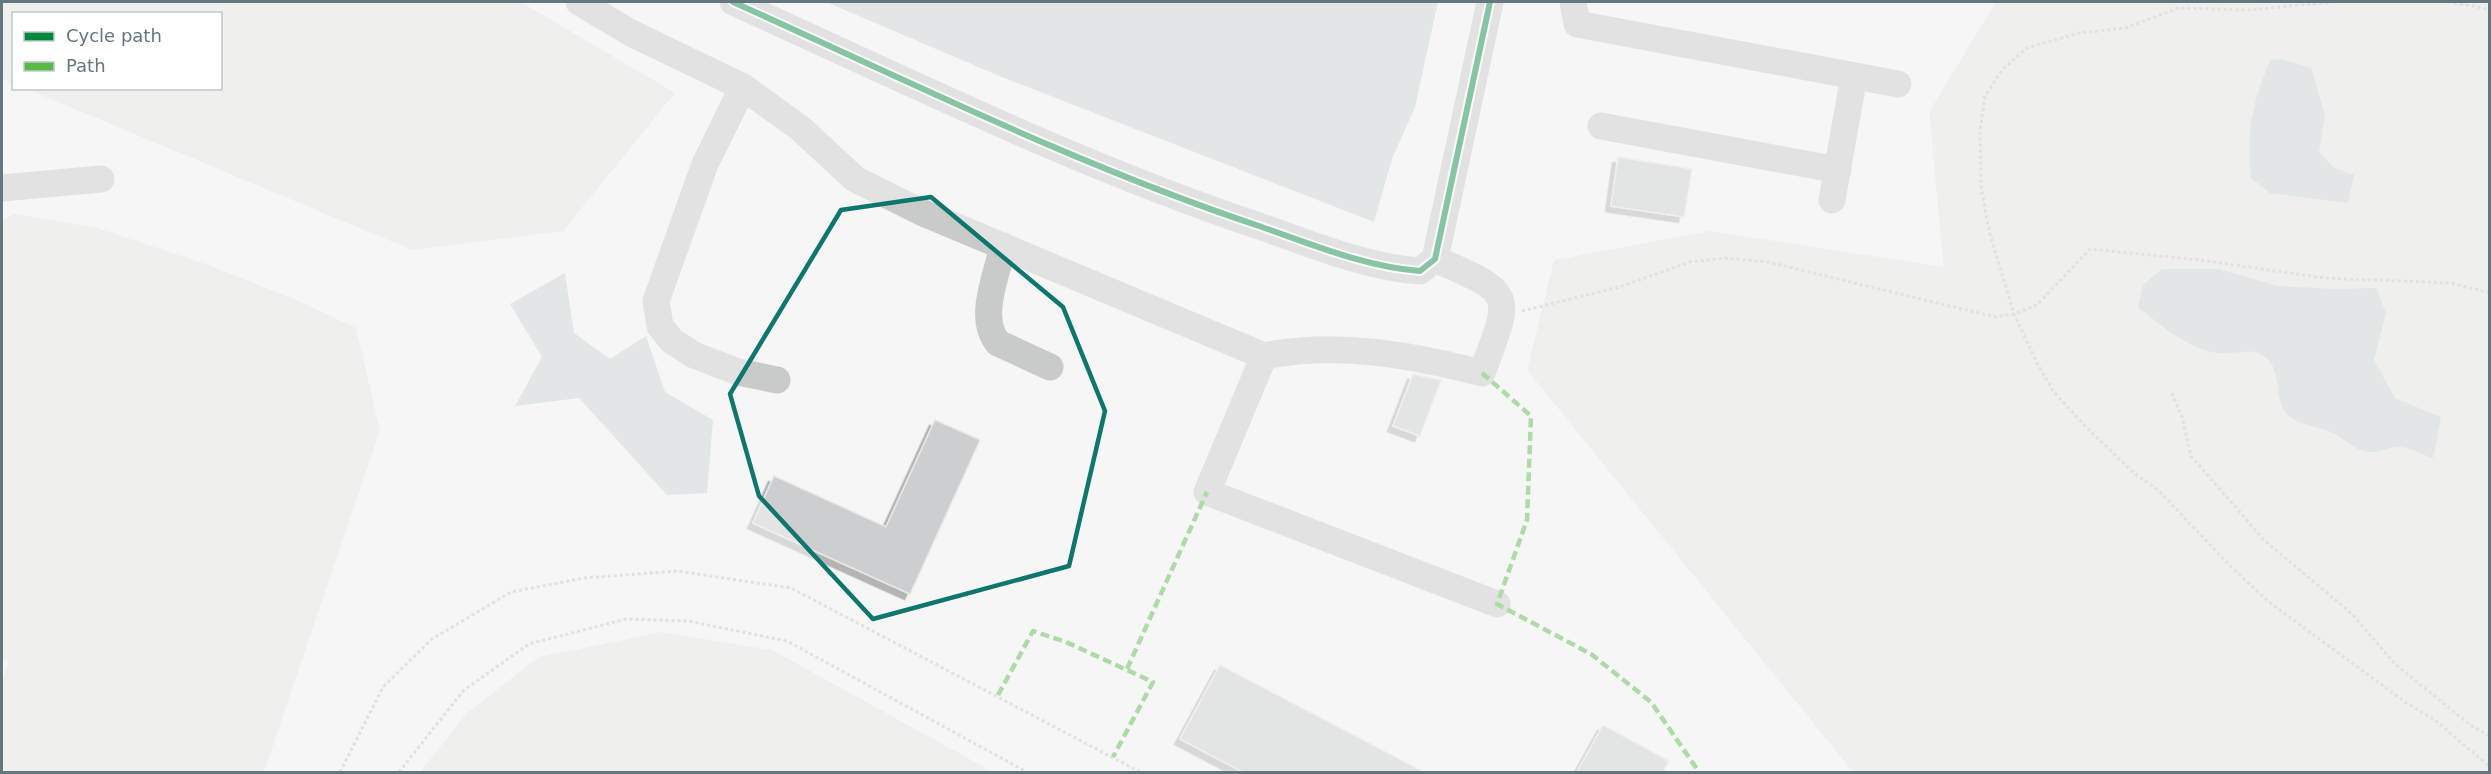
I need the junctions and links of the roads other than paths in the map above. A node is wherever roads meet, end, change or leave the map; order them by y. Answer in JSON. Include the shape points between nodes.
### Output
{"nodes":[{"id":1,"x":579,"y":2,"type":"edge"},
{"id":2,"x":733,"y":2,"type":"edge"},
{"id":3,"x":1490,"y":2,"type":"edge"},
{"id":4,"x":1573,"y":2,"type":"edge"},
{"id":5,"x":1854,"y":76,"type":"junction"},
{"id":6,"x":1898,"y":84,"type":"dead end"},
{"id":7,"x":743,"y":87,"type":"junction"},
{"id":8,"x":1601,"y":126,"type":"dead end"},
{"id":9,"x":1838,"y":170,"type":"junction"},
{"id":10,"x":101,"y":179,"type":"dead end"},
{"id":11,"x":2,"y":188,"type":"edge"},
{"id":12,"x":1832,"y":200,"type":"dead end"},
{"id":13,"x":1003,"y":246,"type":"junction"},
{"id":14,"x":1435,"y":258,"type":"junction"},
{"id":15,"x":1264,"y":356,"type":"junction"},
{"id":16,"x":1050,"y":367,"type":"dead end"},
{"id":17,"x":777,"y":380,"type":"dead end"},
{"id":18,"x":1497,"y":604,"type":"dead end"}],
"edges":[{"from":1,"to":7,"type":"street","via":[[631,33]]},
{"from":2,"to":14,"type":"street","via":[[1062,150],[1220,213],[1397,269],[1420,271]]},
{"from":3,"to":14,"type":"street"},
{"from":4,"to":5,"type":"street","via":[[1577,24]]},
{"from":5,"to":6,"type":"street"},
{"from":5,"to":9,"type":"street"},
{"from":7,"to":13,"type":"street","via":[[800,128],[855,179]]},
{"from":7,"to":17,"type":"street","via":[[705,164],[656,301],[660,326],[672,341],[694,355],[738,372]]},
{"from":8,"to":9,"type":"street"},
{"from":9,"to":12,"type":"street"},
{"from":10,"to":11,"type":"street"},
{"from":13,"to":15,"type":"street"},
{"from":13,"to":16,"type":"street","via":[[987,315],[993,337]]},
{"from":14,"to":15,"type":"street","via":[[1480,278],[1504,304],[1482,373],[1389,354],[1330,350]]},
{"from":15,"to":18,"type":"street","via":[[1207,492]]}]}
